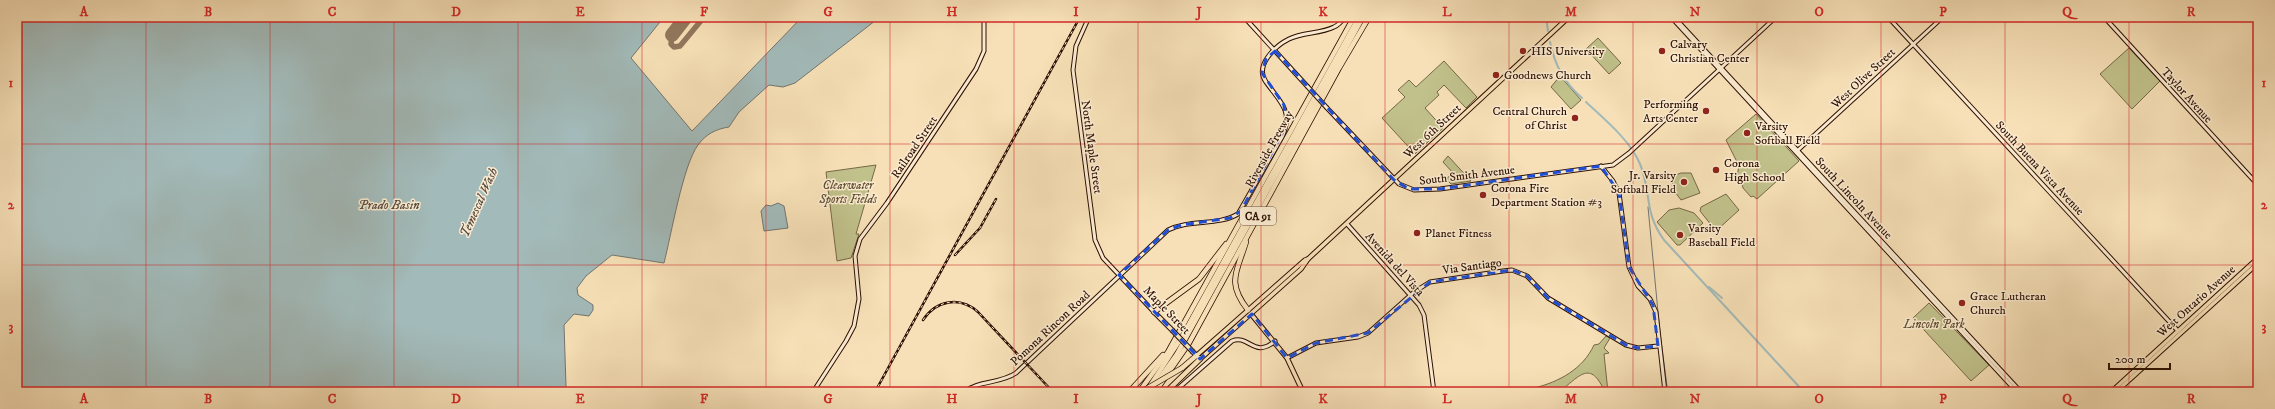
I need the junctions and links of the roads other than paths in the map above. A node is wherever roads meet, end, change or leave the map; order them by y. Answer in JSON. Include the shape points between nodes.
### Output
{"nodes":[{"id":1,"x":984,"y":17,"type":"edge"},
{"id":2,"x":1090,"y":17,"type":"edge"},
{"id":3,"x":1244,"y":17,"type":"edge"},
{"id":4,"x":1345,"y":17,"type":"edge"},
{"id":5,"x":1354,"y":17,"type":"edge"},
{"id":6,"x":1359,"y":17,"type":"edge"},
{"id":7,"x":1363,"y":17,"type":"edge"},
{"id":8,"x":1369,"y":17,"type":"edge"},
{"id":9,"x":1569,"y":17,"type":"edge"},
{"id":10,"x":1673,"y":17,"type":"edge"},
{"id":11,"x":1776,"y":17,"type":"edge"},
{"id":12,"x":1888,"y":17,"type":"edge"},
{"id":13,"x":1942,"y":17,"type":"edge"},
{"id":14,"x":2104,"y":17,"type":"edge"},
{"id":15,"x":1913,"y":44,"type":"junction"},
{"id":16,"x":1275,"y":51,"type":"junction"},
{"id":17,"x":1720,"y":68,"type":"junction"},
{"id":18,"x":1796,"y":152,"type":"junction"},
{"id":19,"x":1601,"y":166,"type":"junction"},
{"id":20,"x":1394,"y":180,"type":"junction"},
{"id":21,"x":2258,"y":184,"type":"edge"},
{"id":22,"x":1347,"y":224,"type":"junction"},
{"id":23,"x":1249,"y":233,"type":"junction"},
{"id":24,"x":1231,"y":238,"type":"junction"},
{"id":25,"x":2258,"y":258,"type":"edge"},
{"id":26,"x":1308,"y":260,"type":"junction"},
{"id":27,"x":2258,"y":263,"type":"edge"},
{"id":28,"x":1119,"y":275,"type":"junction"},
{"id":29,"x":1412,"y":295,"type":"junction"},
{"id":30,"x":1248,"y":310,"type":"junction"},
{"id":31,"x":1154,"y":312,"type":"junction"},
{"id":32,"x":1252,"y":314,"type":"junction"},
{"id":33,"x":2178,"y":331,"type":"junction"},
{"id":34,"x":1275,"y":341,"type":"junction"},
{"id":35,"x":1658,"y":346,"type":"junction"},
{"id":36,"x":1168,"y":352,"type":"junction"},
{"id":37,"x":1197,"y":356,"type":"junction"},
{"id":38,"x":1287,"y":358,"type":"junction"},
{"id":39,"x":813,"y":392,"type":"edge"},
{"id":40,"x":964,"y":392,"type":"edge"},
{"id":41,"x":1129,"y":392,"type":"edge"},
{"id":42,"x":1140,"y":392,"type":"edge"},
{"id":43,"x":1145,"y":392,"type":"edge"},
{"id":44,"x":1150,"y":392,"type":"edge"},
{"id":45,"x":1155,"y":392,"type":"edge"},
{"id":46,"x":1166,"y":392,"type":"edge"},
{"id":47,"x":1174,"y":392,"type":"edge"},
{"id":48,"x":1303,"y":392,"type":"edge"},
{"id":49,"x":1434,"y":392,"type":"edge"},
{"id":50,"x":1665,"y":392,"type":"edge"},
{"id":51,"x":1673,"y":392,"type":"edge"},
{"id":52,"x":1688,"y":392,"type":"edge"},
{"id":53,"x":2017,"y":392,"type":"edge"},
{"id":54,"x":2021,"y":392,"type":"edge"},
{"id":55,"x":2111,"y":392,"type":"edge"},
{"id":56,"x":2116,"y":392,"type":"edge"}],
"edges":[{"from":1,"to":39,"type":"main road","name":"Railroad Street","via":[[984,51],[976,69],[887,203],[860,239],[855,256],[859,299],[854,326]]},
{"from":2,"to":28,"type":"main road","name":"North Maple Street","via":[[1076,46],[1073,80],[1096,240],[1103,258]]},
{"from":3,"to":16,"type":"main road","name":"South Smith Avenue"},
{"from":4,"to":16,"type":"main road","via":[[1333,28],[1289,39]]},
{"from":5,"to":24,"type":"highway","name":"Riverside Freeway","number":"CA 91"},
{"from":6,"to":43,"type":"highway","via":[[1183,335]]},
{"from":7,"to":44,"type":"highway","via":[[1176,354]]},
{"from":8,"to":23,"type":"highway","name":"Riverside Freeway","number":"CA 91"},
{"from":9,"to":20,"type":"main road","name":"West 6th Street"},
{"from":10,"to":17,"type":"main road","name":"South Lincoln Avenue"},
{"from":11,"to":17,"type":"main road","name":"South Smith Avenue"},
{"from":12,"to":15,"type":"main road","name":"South Buena Vista Avenue"},
{"from":13,"to":15,"type":"main road","name":"West Olive Street"},
{"from":14,"to":21,"type":"main road","name":"Taylor Avenue"},
{"from":15,"to":18,"type":"main road","name":"West Olive Street"},
{"from":15,"to":33,"type":"main road","name":"South Buena Vista Avenue"},
{"from":16,"to":20,"type":"main road","name":"South Smith Avenue","bridge":true},
{"from":16,"to":28,"type":"main road","name":"Pomona Rincon Road","via":[[1266,59],[1262,73],[1284,105],[1286,126],[1241,210],[1230,218],[1171,228]]},
{"from":17,"to":18,"type":"main road","name":"South Lincoln Avenue"},
{"from":17,"to":19,"type":"main road","name":"South Smith Avenue","via":[[1617,163]]},
{"from":18,"to":53,"type":"main road","name":"South Lincoln Avenue"},
{"from":18,"to":54,"type":"main road","name":"South Lincoln Avenue"},
{"from":19,"to":20,"type":"main road","name":"South Smith Avenue","via":[[1421,191],[1410,189]]},
{"from":19,"to":35,"type":"main road","via":[[1619,193],[1629,267],[1635,281],[1653,305]]},
{"from":20,"to":22,"type":"main road","name":"West 6th Street"},
{"from":22,"to":26,"type":"main road","name":"West 6th Street"},
{"from":22,"to":29,"type":"main road","name":"Avenida del Vista"},
{"from":23,"to":30,"type":"highway","via":[[1234,280],[1237,295]]},
{"from":23,"to":45,"type":"highway","name":"Riverside Freeway","number":"CA 91","via":[[1184,350]]},
{"from":24,"to":31,"type":"highway","via":[[1199,279]]},
{"from":24,"to":36,"type":"highway","name":"Riverside Freeway","number":"CA 91"},
{"from":25,"to":33,"type":"main road","name":"West Ontario Avenue"},
{"from":26,"to":30,"type":"main road","name":"West 6th Street"},
{"from":26,"to":32,"type":"main road","name":"West 6th Street"},
{"from":27,"to":56,"type":"main road","name":"West Ontario Avenue"},
{"from":28,"to":31,"type":"main road","name":"Maple Street"},
{"from":28,"to":40,"type":"main road","name":"Pomona Rincon Road","via":[[1016,373],[1002,380],[976,385]]},
{"from":29,"to":35,"type":"main road","name":"Via Santiago","via":[[1426,283],[1434,280],[1512,270],[1527,276],[1548,298],[1626,345],[1638,348]]},
{"from":29,"to":38,"type":"main road","name":"Via Santiago","via":[[1379,325],[1365,334],[1316,343]]},
{"from":29,"to":49,"type":"main road","name":"Avenida del Vista","via":[[1424,316]]},
{"from":30,"to":32,"type":"main road"},
{"from":30,"to":37,"type":"main road","name":"West 6th Street"},
{"from":31,"to":37,"type":"main road","name":"Maple Street","bridge":true},
{"from":32,"to":34,"type":"main road"},
{"from":32,"to":37,"type":"main road","name":"West 6th Street"},
{"from":33,"to":55,"type":"main road","name":"West Ontario Avenue"},
{"from":34,"to":38,"type":"main road"},
{"from":34,"to":47,"type":"main road","via":[[1259,348],[1238,339],[1232,341]]},
{"from":35,"to":50,"type":"main road"},
{"from":36,"to":41,"type":"highway"},
{"from":36,"to":42,"type":"highway","name":"Riverside Freeway","number":"CA 91"},
{"from":37,"to":42,"type":"highway","bridge":true,"via":[[1182,368]]},
{"from":37,"to":46,"type":"highway"},
{"from":38,"to":48,"type":"main road"},
{"from":51,"to":52,"type":"main road"}]}
